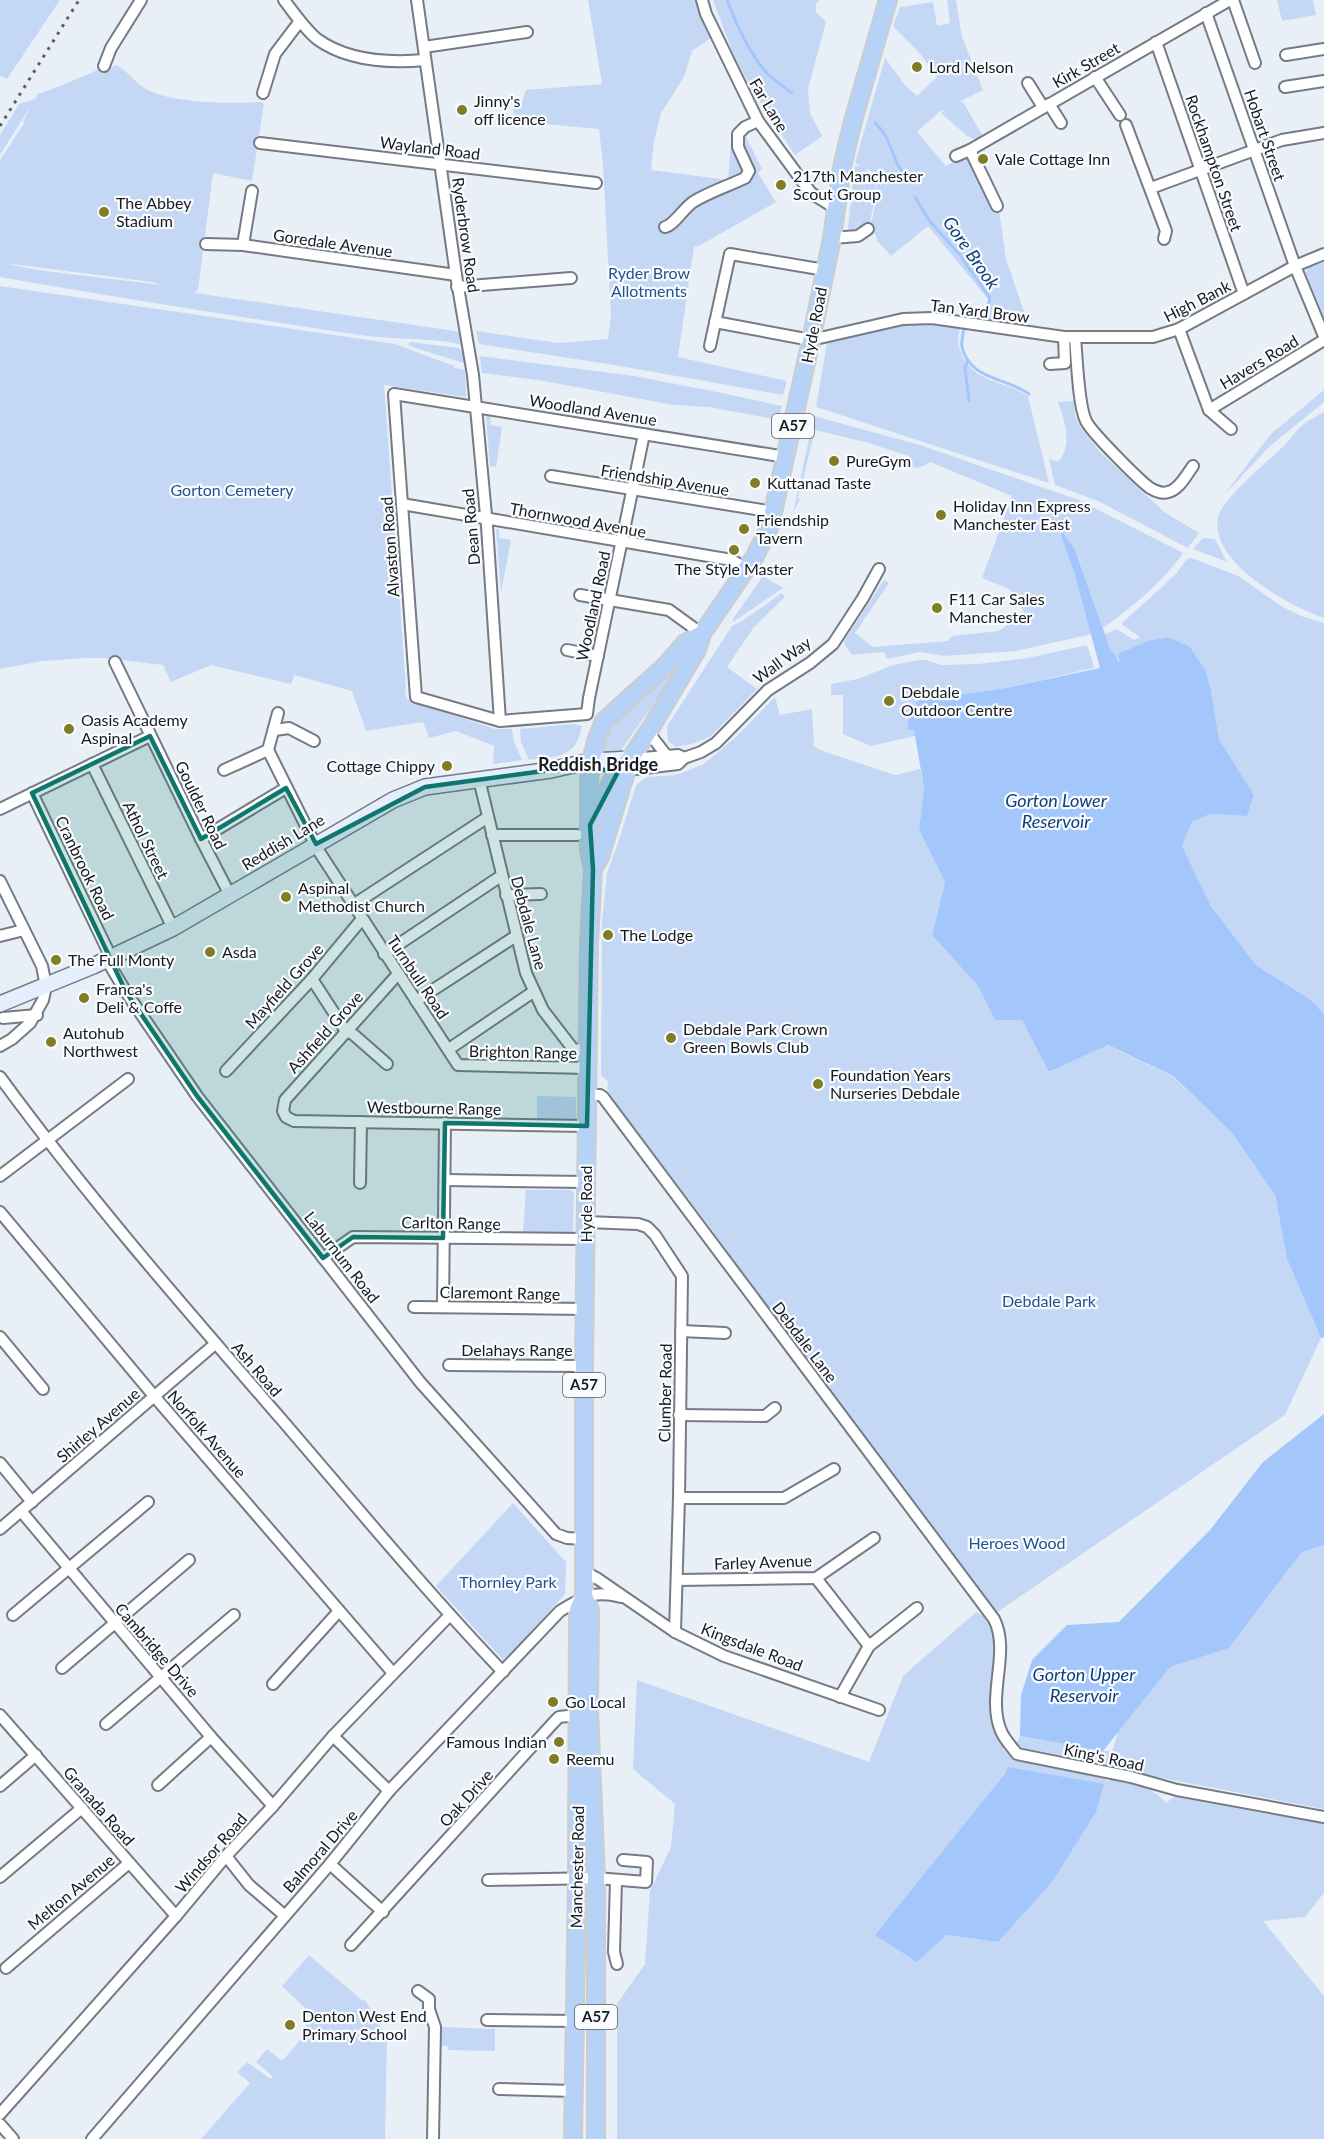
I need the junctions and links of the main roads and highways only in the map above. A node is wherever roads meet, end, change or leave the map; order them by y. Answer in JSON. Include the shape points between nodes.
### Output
{"nodes":[{"id":1,"x":888,"y":0,"type":"edge"},
{"id":2,"x":702,"y":634,"type":"junction"},
{"id":3,"x":588,"y":761,"type":"junction"},
{"id":4,"x":625,"y":766,"type":"junction"},
{"id":5,"x":583,"y":830,"type":"junction"},
{"id":6,"x":593,"y":869,"type":"junction"},
{"id":7,"x":1,"y":1010,"type":"edge"},
{"id":8,"x":585,"y":1539,"type":"joint"},
{"id":9,"x":585,"y":1596,"type":"junction"},
{"id":10,"x":573,"y":2139,"type":"edge"},
{"id":11,"x":596,"y":2139,"type":"edge"}],
"edges":[{"from":1,"to":2,"type":"highway","name":"Hyde Road","number":"A57","via":[[853,121],[774,512],[765,538]]},
{"from":2,"to":3,"type":"highway","name":"Hyde Road","number":"A57","via":[[685,643],[604,722]]},
{"from":2,"to":4,"type":"highway","name":"Hyde Road","number":"A57","via":[[652,734]]},
{"from":3,"to":4,"type":"main road","name":"Wall Way"},
{"from":3,"to":5,"type":"highway","name":"Hyde Road","number":"A57"},
{"from":3,"to":7,"type":"main road","name":"Reddish Lane","via":[[551,770],[425,787],[393,800],[173,928]]},
{"from":4,"to":5,"type":"highway","number":"A57"},
{"from":4,"to":6,"type":"highway","name":"Hyde Road","number":"A57","via":[[600,857]]},
{"from":5,"to":6,"type":"highway","name":"Hyde Road","number":"A57"},
{"from":6,"to":8,"type":"highway","name":"Hyde Road","number":"A57","via":[[587,1095]]},
{"from":8,"to":9,"type":"highway","name":"Manchester Road","number":"A57"},
{"from":9,"to":10,"type":"highway","name":"Manchester Road","number":"A57","via":[[578,1610]]},
{"from":9,"to":11,"type":"highway","name":"Manchester Road","number":"A57","via":[[590,1610],[589,1710],[596,1878]]}]}
